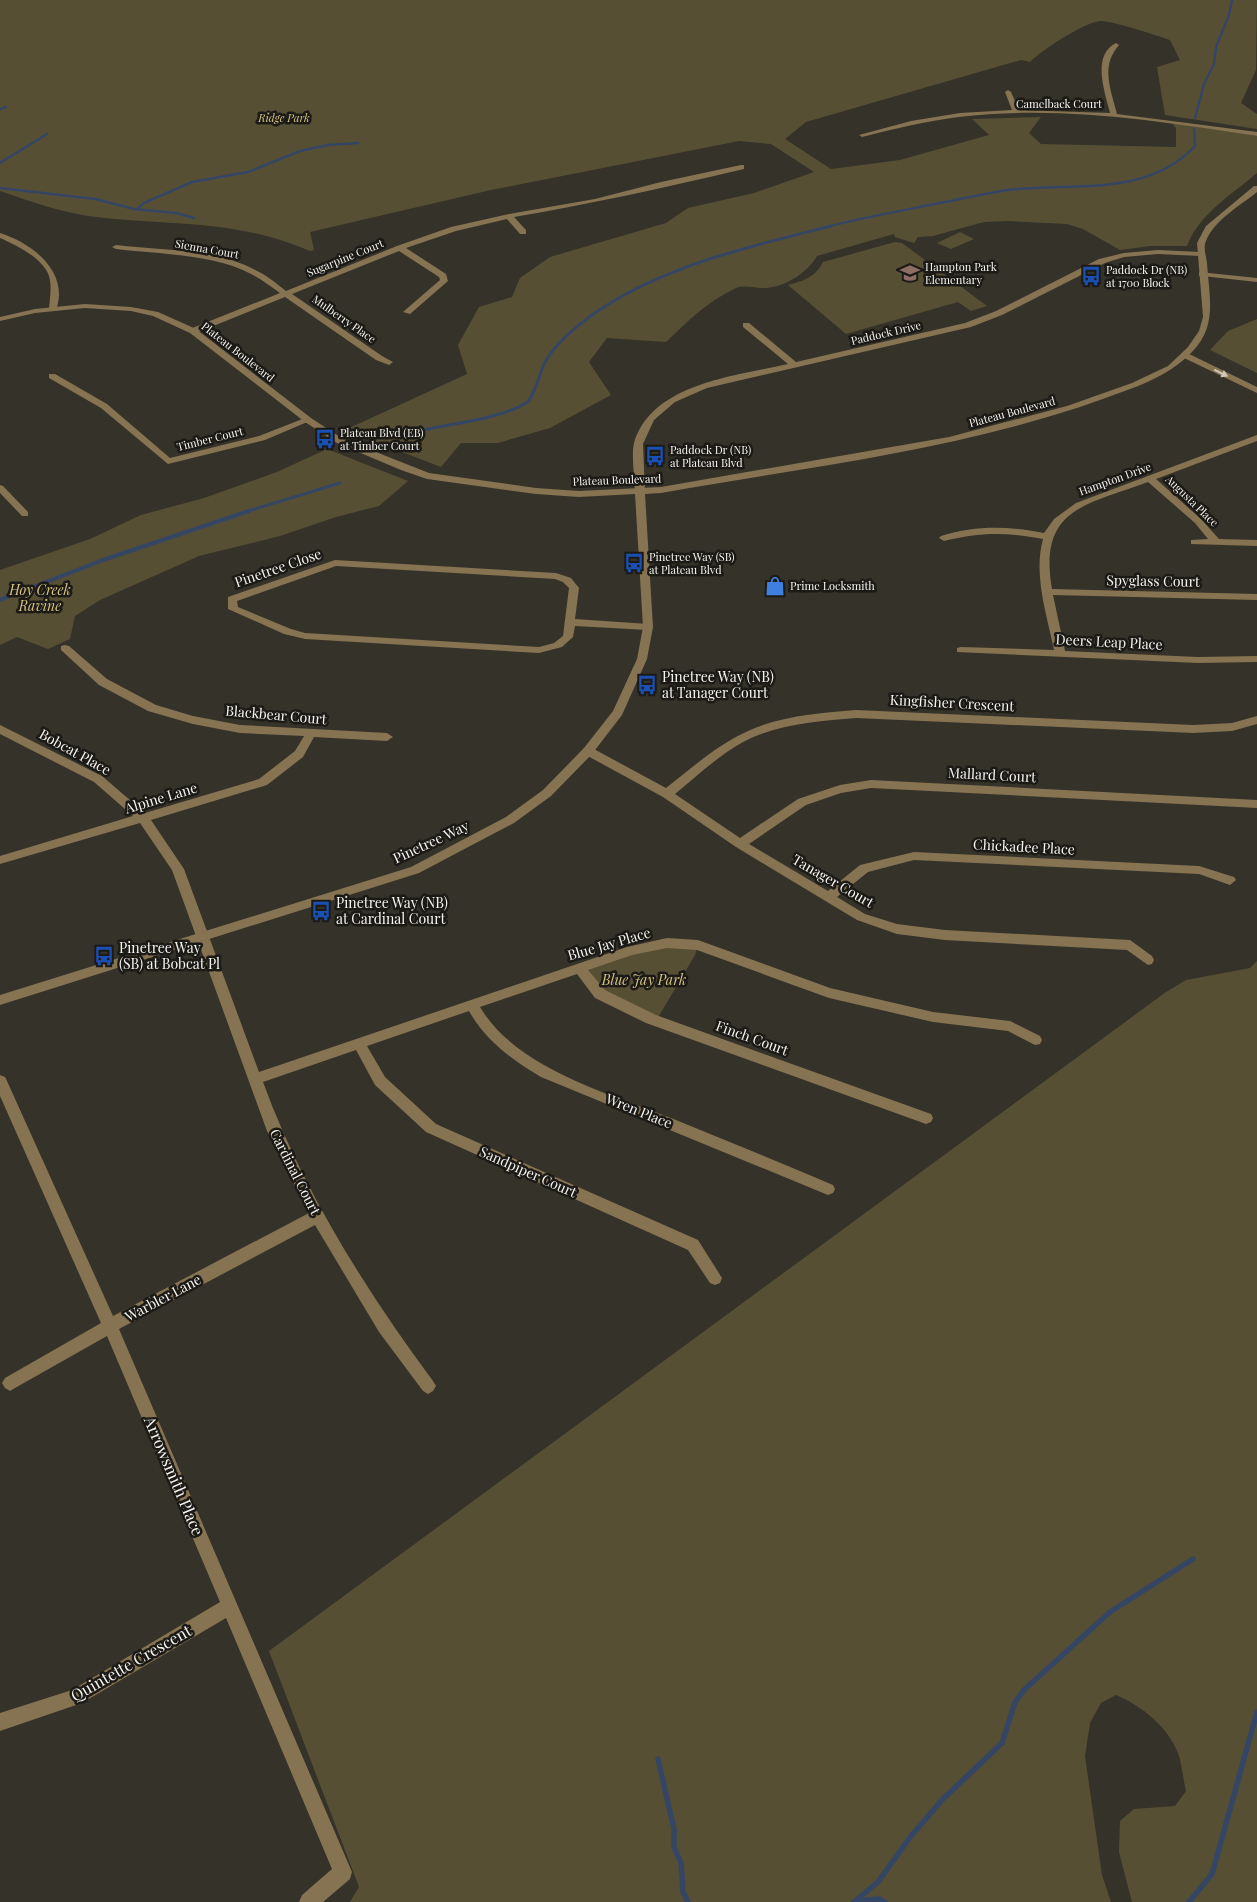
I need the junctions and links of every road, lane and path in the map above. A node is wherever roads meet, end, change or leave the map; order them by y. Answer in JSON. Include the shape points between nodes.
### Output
{"nodes":[{"id":1,"x":1116,"y":45,"type":"dead end"},
{"id":2,"x":1008,"y":92,"type":"dead end"},
{"id":3,"x":1017,"y":113,"type":"junction"},
{"id":4,"x":1114,"y":114,"type":"junction"},
{"id":5,"x":1257,"y":134,"type":"edge"},
{"id":6,"x":862,"y":135,"type":"dead end"},
{"id":7,"x":741,"y":167,"type":"dead end"},
{"id":8,"x":1257,"y":188,"type":"edge"},
{"id":9,"x":509,"y":216,"type":"junction"},
{"id":10,"x":524,"y":232,"type":"dead end"},
{"id":11,"x":0,"y":235,"type":"edge"},
{"id":12,"x":116,"y":247,"type":"dead end"},
{"id":13,"x":400,"y":248,"type":"junction"},
{"id":14,"x":1200,"y":254,"type":"junction"},
{"id":15,"x":1202,"y":274,"type":"junction"},
{"id":16,"x":1257,"y":280,"type":"edge"},
{"id":17,"x":287,"y":293,"type":"junction"},
{"id":18,"x":53,"y":308,"type":"junction"},
{"id":19,"x":407,"y":312,"type":"dead end"},
{"id":20,"x":0,"y":319,"type":"edge"},
{"id":21,"x":746,"y":325,"type":"dead end"},
{"id":22,"x":192,"y":331,"type":"junction"},
{"id":23,"x":1188,"y":352,"type":"junction"},
{"id":24,"x":389,"y":362,"type":"dead end"},
{"id":25,"x":794,"y":366,"type":"junction"},
{"id":26,"x":52,"y":376,"type":"dead end"},
{"id":27,"x":1257,"y":381,"type":"edge"},
{"id":28,"x":1257,"y":390,"type":"edge"},
{"id":29,"x":308,"y":420,"type":"junction"},
{"id":30,"x":1257,"y":438,"type":"edge"},
{"id":31,"x":1150,"y":479,"type":"junction"},
{"id":32,"x":0,"y":488,"type":"edge"},
{"id":33,"x":640,"y":492,"type":"junction"},
{"id":34,"x":25,"y":514,"type":"dead end"},
{"id":35,"x":1047,"y":537,"type":"junction"},
{"id":36,"x":944,"y":538,"type":"dead end"},
{"id":37,"x":1215,"y":541,"type":"junction"},
{"id":38,"x":1194,"y":542,"type":"dead end"},
{"id":39,"x":1257,"y":543,"type":"edge"},
{"id":40,"x":1049,"y":592,"type":"junction"},
{"id":41,"x":1257,"y":597,"type":"edge"},
{"id":42,"x":571,"y":622,"type":"junction"},
{"id":43,"x":648,"y":627,"type":"junction"},
{"id":44,"x":65,"y":648,"type":"dead end"},
{"id":45,"x":961,"y":650,"type":"dead end"},
{"id":46,"x":1060,"y":654,"type":"junction"},
{"id":47,"x":1257,"y":659,"type":"edge"},
{"id":48,"x":1257,"y":720,"type":"edge"},
{"id":49,"x":0,"y":729,"type":"edge"},
{"id":50,"x":311,"y":733,"type":"junction"},
{"id":51,"x":387,"y":737,"type":"dead end"},
{"id":52,"x":588,"y":752,"type":"junction"},
{"id":53,"x":666,"y":794,"type":"junction"},
{"id":54,"x":1257,"y":804,"type":"edge"},
{"id":55,"x":144,"y":819,"type":"junction"},
{"id":56,"x":740,"y":844,"type":"junction"},
{"id":57,"x":0,"y":860,"type":"edge"},
{"id":58,"x":1230,"y":880,"type":"dead end"},
{"id":59,"x":828,"y":898,"type":"junction"},
{"id":60,"x":204,"y":937,"type":"junction"},
{"id":61,"x":1148,"y":960,"type":"dead end"},
{"id":62,"x":580,"y":968,"type":"junction"},
{"id":63,"x":0,"y":1000,"type":"edge"},
{"id":64,"x":472,"y":1004,"type":"junction"},
{"id":65,"x":1035,"y":1040,"type":"dead end"},
{"id":66,"x":359,"y":1043,"type":"junction"},
{"id":67,"x":254,"y":1079,"type":"junction"},
{"id":68,"x":0,"y":1080,"type":"edge"},
{"id":69,"x":926,"y":1118,"type":"dead end"},
{"id":70,"x":828,"y":1189,"type":"dead end"},
{"id":71,"x":318,"y":1216,"type":"junction"},
{"id":72,"x":715,"y":1278,"type":"dead end"},
{"id":73,"x":110,"y":1326,"type":"junction"},
{"id":74,"x":10,"y":1383,"type":"dead end"},
{"id":75,"x":428,"y":1386,"type":"dead end"},
{"id":76,"x":230,"y":1606,"type":"junction"},
{"id":77,"x":0,"y":1722,"type":"edge"},
{"id":78,"x":309,"y":1902,"type":"edge"}],
"edges":[{"from":1,"to":4,"type":"street","via":[[1106,54],[1104,64]]},
{"from":2,"to":3,"type":"street"},
{"from":3,"to":4,"type":"street","name":"Camelback Court"},
{"from":3,"to":6,"type":"street","name":"Camelback Court","via":[[937,118]]},
{"from":4,"to":5,"type":"street","name":"Camelback Court"},
{"from":7,"to":9,"type":"street","name":"Sugarpine Court","via":[[596,201]]},
{"from":8,"to":14,"type":"street","name":"Plateau Boulevard","via":[[1209,228],[1201,243]]},
{"from":9,"to":10,"type":"street"},
{"from":9,"to":13,"type":"street","name":"Sugarpine Court"},
{"from":11,"to":18,"type":"street","via":[[20,245],[51,271],[55,286]]},
{"from":12,"to":17,"type":"street","name":"Sienna Court","via":[[229,262],[254,272]]},
{"from":13,"to":17,"type":"street","name":"Sugarpine Court"},
{"from":13,"to":19,"type":"street","via":[[443,276],[444,281]]},
{"from":14,"to":15,"type":"street","name":"Plateau Boulevard"},
{"from":14,"to":25,"type":"street","name":"Paddock Drive","via":[[1158,252],[1102,261],[999,313],[968,325]]},
{"from":15,"to":16,"type":"street"},
{"from":15,"to":23,"type":"street","name":"Plateau Boulevard","via":[[1207,317]]},
{"from":17,"to":22,"type":"street","name":"Sugarpine Court"},
{"from":17,"to":24,"type":"street","name":"Mulberry Place"},
{"from":18,"to":20,"type":"street","name":"Plateau Boulevard"},
{"from":18,"to":22,"type":"street","name":"Plateau Boulevard","via":[[100,306],[131,309],[155,314]]},
{"from":21,"to":25,"type":"street"},
{"from":22,"to":29,"type":"street","name":"Plateau Boulevard"},
{"from":23,"to":27,"type":"street"},
{"from":23,"to":28,"type":"street","one_way":true},
{"from":23,"to":33,"type":"street","name":"Plateau Boulevard","via":[[1171,368],[1135,385],[1070,408],[950,440]]},
{"from":25,"to":33,"type":"street","name":"Paddock Drive","via":[[704,386],[672,400],[650,419],[638,444]]},
{"from":26,"to":29,"type":"street","name":"Timber Court","via":[[104,406],[168,461],[262,438]]},
{"from":29,"to":33,"type":"street","name":"Plateau Boulevard","via":[[367,454],[427,476],[536,491],[579,494]]},
{"from":30,"to":31,"type":"street","name":"Hampton Drive"},
{"from":31,"to":35,"type":"street","name":"Hampton Drive","via":[[1080,505],[1056,521]]},
{"from":31,"to":37,"type":"street","name":"Augusta Place","via":[[1198,521]]},
{"from":32,"to":34,"type":"street"},
{"from":33,"to":43,"type":"street","name":"Pinetree Way"},
{"from":35,"to":36,"type":"street","via":[[1012,530],[967,530]]},
{"from":35,"to":40,"type":"street","name":"Hampton Drive","via":[[1043,565]]},
{"from":37,"to":38,"type":"street","name":"Augusta Place"},
{"from":37,"to":39,"type":"street","name":"Augusta Place"},
{"from":40,"to":41,"type":"street","name":"Spyglass Court"},
{"from":40,"to":46,"type":"street","name":"Hampton Drive"},
{"from":42,"to":42,"type":"street","name":"Pinetree Close","via":[[574,588],[567,580],[556,576],[335,563],[232,598],[233,609],[305,636],[539,650],[558,645],[568,637]]},
{"from":42,"to":43,"type":"street"},
{"from":43,"to":52,"type":"street","name":"Pinetree Way","via":[[642,659],[618,712]]},
{"from":44,"to":50,"type":"street","name":"Blackbear Court","via":[[103,682],[152,708],[240,729]]},
{"from":45,"to":46,"type":"street","name":"Deers Leap Place"},
{"from":46,"to":47,"type":"street","name":"Deers Leap Place"},
{"from":48,"to":53,"type":"street","name":"Kingfisher Crescent","via":[[1232,727],[1193,729],[856,714],[809,717],[753,733],[725,748]]},
{"from":49,"to":55,"type":"street","name":"Bobcat Place","via":[[98,779]]},
{"from":50,"to":51,"type":"street","name":"Blackbear Court"},
{"from":50,"to":55,"type":"street","name":"Alpine Lane","via":[[299,754],[263,782]]},
{"from":52,"to":53,"type":"street","name":"Tanager Court"},
{"from":52,"to":60,"type":"street","name":"Pinetree Way","via":[[547,793],[510,820],[415,870]]},
{"from":53,"to":56,"type":"street","name":"Tanager Court"},
{"from":54,"to":56,"type":"street","name":"Mallard Court","via":[[871,784],[840,789],[802,802]]},
{"from":55,"to":57,"type":"street","name":"Alpine Lane"},
{"from":55,"to":60,"type":"street","name":"Bobcat Place","via":[[178,869]]},
{"from":56,"to":59,"type":"street","name":"Tanager Court"},
{"from":58,"to":59,"type":"street","name":"Chickadee Place","via":[[1199,870],[914,856],[864,868]]},
{"from":59,"to":61,"type":"street","name":"Tanager Court","via":[[861,917],[897,929],[945,935],[1130,945]]},
{"from":60,"to":63,"type":"street","name":"Pinetree Way"},
{"from":60,"to":67,"type":"street","name":"Cardinal Court"},
{"from":62,"to":64,"type":"street","name":"Blue Jay Place"},
{"from":62,"to":65,"type":"street","name":"Blue Jay Place","via":[[631,950],[667,943],[698,945],[828,993],[933,1017],[1010,1026]]},
{"from":62,"to":69,"type":"street","name":"Finch Court","via":[[600,994],[651,1019]]},
{"from":64,"to":66,"type":"street","name":"Blue Jay Place"},
{"from":64,"to":70,"type":"street","name":"Wren Place","via":[[481,1022],[514,1054],[546,1072]]},
{"from":66,"to":67,"type":"street","name":"Blue Jay Place"},
{"from":66,"to":72,"type":"street","name":"Sandpiper Court","via":[[380,1081],[431,1128],[692,1245]]},
{"from":67,"to":71,"type":"street","name":"Cardinal Court","via":[[274,1131]]},
{"from":68,"to":73,"type":"street","name":"Arrowsmith Place"},
{"from":71,"to":73,"type":"street","name":"Warbler Lane"},
{"from":71,"to":75,"type":"street","name":"Cardinal Court","via":[[384,1327]]},
{"from":73,"to":74,"type":"street","name":"Warbler Lane"},
{"from":73,"to":76,"type":"street","name":"Arrowsmith Place"},
{"from":76,"to":77,"type":"street","name":"Quintette Crescent","via":[[76,1697]]},
{"from":76,"to":78,"type":"street","name":"Arrowsmith Place","via":[[343,1872]]}]}
